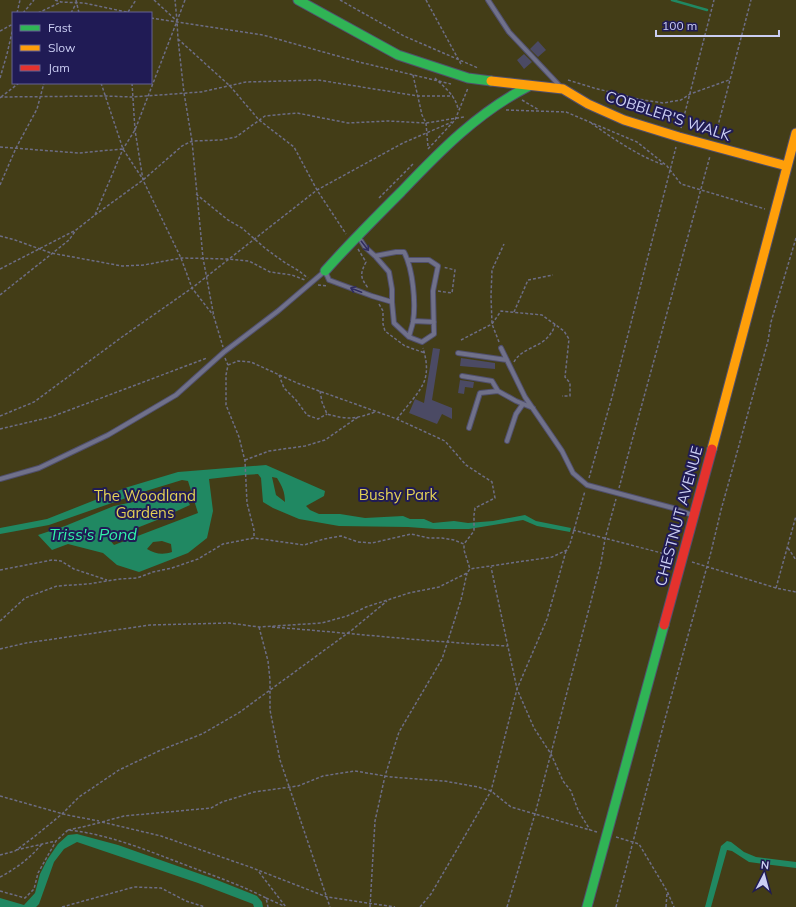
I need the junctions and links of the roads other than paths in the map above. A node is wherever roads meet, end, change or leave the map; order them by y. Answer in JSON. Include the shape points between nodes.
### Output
{"nodes":[{"id":1,"x":298,"y":0,"type":"edge"},
{"id":2,"x":488,"y":0,"type":"edge"},
{"id":3,"x":529,"y":86,"type":"junction"},
{"id":4,"x":563,"y":89,"type":"junction"},
{"id":5,"x":796,"y":133,"type":"edge"},
{"id":6,"x":787,"y":166,"type":"junction"},
{"id":7,"x":352,"y":236,"type":"junction"},
{"id":8,"x":375,"y":256,"type":"junction"},
{"id":9,"x":408,"y":260,"type":"junction"},
{"id":10,"x":325,"y":271,"type":"junction"},
{"id":11,"x":392,"y":302,"type":"junction"},
{"id":12,"x":413,"y":321,"type":"junction"},
{"id":13,"x":434,"y":322,"type":"junction"},
{"id":14,"x":409,"y":337,"type":"junction"},
{"id":15,"x":501,"y":348,"type":"road end"},
{"id":16,"x":458,"y":353,"type":"dead end"},
{"id":17,"x":507,"y":360,"type":"junction"},
{"id":18,"x":462,"y":376,"type":"dead end"},
{"id":19,"x":498,"y":391,"type":"junction"},
{"id":20,"x":523,"y":404,"type":"junction"},
{"id":21,"x":533,"y":408,"type":"junction"},
{"id":22,"x":469,"y":428,"type":"dead end"},
{"id":23,"x":506,"y":441,"type":"dead end"},
{"id":24,"x":0,"y":479,"type":"edge"},
{"id":25,"x":694,"y":515,"type":"junction"},
{"id":26,"x":587,"y":907,"type":"edge"}],
"edges":[{"from":1,"to":3,"type":"street","name":"COBBLER'S WALK","via":[[398,55],[470,79]]},
{"from":2,"to":4,"type":"lane","via":[[509,32]]},
{"from":3,"to":4,"type":"street","name":"COBBLER'S WALK"},
{"from":3,"to":7,"type":"street","via":[[476,120]]},
{"from":4,"to":6,"type":"street","name":"COBBLER'S WALK","via":[[588,104],[624,120]]},
{"from":5,"to":6,"type":"street","name":"CHESTNUT AVENUE"},
{"from":6,"to":25,"type":"street","name":"CHESTNUT AVENUE"},
{"from":7,"to":8,"type":"lane","one_way":true},
{"from":7,"to":10,"type":"street"},
{"from":8,"to":9,"type":"lane","via":[[404,252]]},
{"from":8,"to":11,"type":"lane","via":[[389,272]]},
{"from":9,"to":12,"type":"lane","via":[[413,295]]},
{"from":9,"to":13,"type":"lane","via":[[429,260],[438,266],[433,291]]},
{"from":11,"to":10,"type":"lane","one_way":true,"via":[[329,280]]},
{"from":10,"to":24,"type":"lane","via":[[224,352],[176,395],[108,435],[39,468]]},
{"from":11,"to":14,"type":"lane","via":[[394,323]]},
{"from":12,"to":13,"type":"lane"},
{"from":12,"to":14,"type":"lane"},
{"from":13,"to":14,"type":"lane","via":[[434,334],[422,342]]},
{"from":15,"to":17,"type":"lane"},
{"from":16,"to":17,"type":"lane"},
{"from":17,"to":21,"type":"lane"},
{"from":18,"to":19,"type":"lane","via":[[492,381]]},
{"from":19,"to":20,"type":"lane"},
{"from":19,"to":22,"type":"lane","via":[[480,393]]},
{"from":20,"to":21,"type":"lane"},
{"from":20,"to":23,"type":"lane","via":[[516,414]]},
{"from":21,"to":25,"type":"lane","via":[[562,451],[573,473],[586,485]]},
{"from":25,"to":26,"type":"street","name":"CHESTNUT AVENUE"}]}
